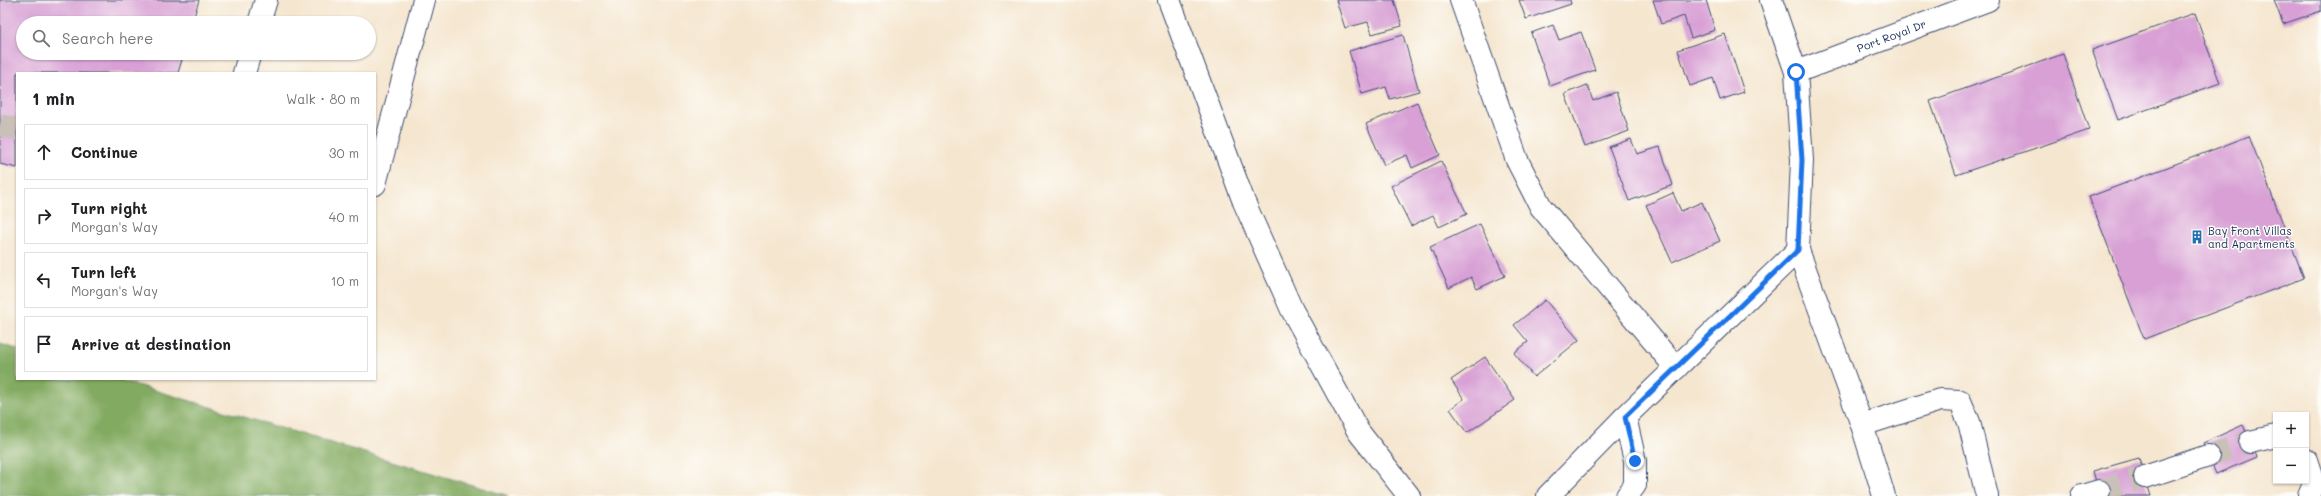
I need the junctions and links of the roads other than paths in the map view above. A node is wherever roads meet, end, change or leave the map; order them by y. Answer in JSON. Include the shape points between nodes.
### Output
{"nodes":[{"id":1,"x":266,"y":0,"type":"edge"},
{"id":2,"x":424,"y":0,"type":"edge"},
{"id":3,"x":1169,"y":0,"type":"edge"},
{"id":4,"x":1461,"y":0,"type":"edge"},
{"id":5,"x":1771,"y":0,"type":"edge"},
{"id":6,"x":1988,"y":0,"type":"edge"},
{"id":7,"x":261,"y":16,"type":"edge"},
{"id":8,"x":248,"y":60,"type":"edge"},
{"id":9,"x":244,"y":72,"type":"edge"},
{"id":10,"x":1796,"y":72,"type":"junction"},
{"id":11,"x":376,"y":180,"type":"edge"},
{"id":12,"x":1798,"y":250,"type":"junction"},
{"id":13,"x":1676,"y":368,"type":"junction"},
{"id":14,"x":1625,"y":417,"type":"junction"},
{"id":15,"x":1862,"y":425,"type":"junction"},
{"id":16,"x":2273,"y":437,"type":"edge"},
{"id":17,"x":2250,"y":442,"type":"tunnel mouth"},
{"id":18,"x":2208,"y":456,"type":"tunnel mouth"},
{"id":19,"x":2309,"y":469,"type":"edge"},
{"id":20,"x":2145,"y":477,"type":"tunnel mouth"},
{"id":21,"x":1409,"y":496,"type":"edge"},
{"id":22,"x":1548,"y":496,"type":"edge"},
{"id":23,"x":1627,"y":496,"type":"edge"},
{"id":24,"x":1884,"y":496,"type":"edge"},
{"id":25,"x":1987,"y":496,"type":"edge"},
{"id":26,"x":2309,"y":496,"type":"edge"}],
"edges":[{"from":1,"to":7,"type":"street"},
{"from":2,"to":11,"type":"street"},
{"from":3,"to":21,"type":"street","via":[[1244,202],[1292,310],[1358,431]]},
{"from":4,"to":13,"type":"street","via":[[1517,160],[1541,207]]},
{"from":5,"to":10,"type":"street"},
{"from":6,"to":10,"type":"street","name":"Port Royal Dr"},
{"from":8,"to":9,"type":"street"},
{"from":10,"to":12,"type":"street","via":[[1802,160]]},
{"from":12,"to":13,"type":"street"},
{"from":12,"to":15,"type":"street"},
{"from":13,"to":14,"type":"street"},
{"from":14,"to":22,"type":"street"},
{"from":14,"to":23,"type":"street","via":[[1635,461],[1636,485]]},
{"from":15,"to":24,"type":"street"},
{"from":15,"to":25,"type":"street","via":[[1940,400],[1960,401],[1969,422]]},
{"from":16,"to":17,"type":"street"},
{"from":18,"to":20,"type":"street"},
{"from":19,"to":26,"type":"street","via":[[2314,484]]}]}
